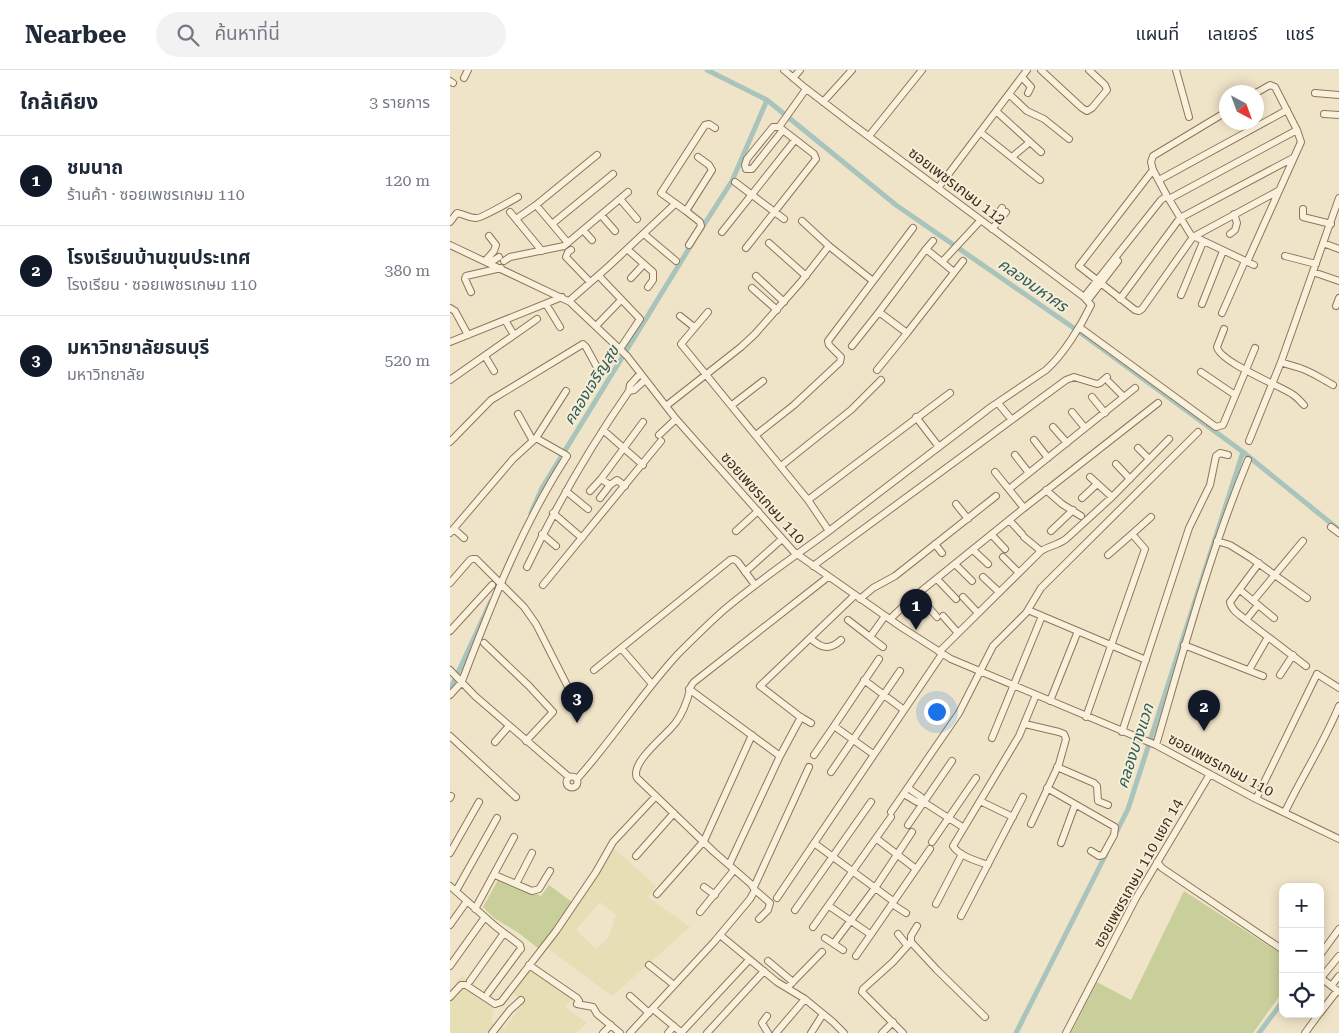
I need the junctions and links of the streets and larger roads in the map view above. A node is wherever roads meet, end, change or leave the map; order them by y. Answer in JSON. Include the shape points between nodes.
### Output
{"nodes":[{"id":1,"x":468,"y":70,"type":"edge"},
{"id":2,"x":784,"y":70,"type":"edge"},
{"id":3,"x":800,"y":70,"type":"edge"},
{"id":4,"x":852,"y":70,"type":"edge"},
{"id":5,"x":922,"y":70,"type":"edge"},
{"id":6,"x":1027,"y":70,"type":"edge"},
{"id":7,"x":1041,"y":70,"type":"edge"},
{"id":8,"x":1089,"y":70,"type":"edge"},
{"id":9,"x":1176,"y":70,"type":"edge"},
{"id":10,"x":1022,"y":77,"type":"junction"},
{"id":11,"x":464,"y":78,"type":"dead end"},
{"id":12,"x":793,"y":78,"type":"junction"},
{"id":13,"x":1264,"y":88,"type":"edge"},
{"id":14,"x":806,"y":89,"type":"junction"},
{"id":15,"x":1028,"y":93,"type":"dead end"},
{"id":16,"x":1315,"y":93,"type":"dead end"},
{"id":17,"x":1009,"y":94,"type":"junction"},
{"id":18,"x":1339,"y":96,"type":"edge"},
{"id":19,"x":823,"y":102,"type":"junction"},
{"id":20,"x":1286,"y":110,"type":"junction"},
{"id":21,"x":996,"y":111,"type":"junction"},
{"id":22,"x":1324,"y":114,"type":"dead end"},
{"id":23,"x":1339,"y":114,"type":"edge"},
{"id":24,"x":1219,"y":116,"type":"edge"},
{"id":25,"x":1189,"y":118,"type":"dead end"},
{"id":26,"x":781,"y":127,"type":"junction"},
{"id":27,"x":715,"y":128,"type":"dead end"},
{"id":28,"x":1297,"y":130,"type":"junction"},
{"id":29,"x":980,"y":132,"type":"junction"},
{"id":30,"x":869,"y":136,"type":"junction"},
{"id":31,"x":1069,"y":139,"type":"dead end"},
{"id":32,"x":794,"y":140,"type":"junction"},
{"id":33,"x":1030,"y":142,"type":"junction"},
{"id":34,"x":1041,"y":152,"type":"dead end"},
{"id":35,"x":597,"y":155,"type":"dead end"},
{"id":36,"x":698,"y":157,"type":"dead end"},
{"id":37,"x":1012,"y":157,"type":"junction"},
{"id":38,"x":1293,"y":158,"type":"junction"},
{"id":39,"x":1154,"y":170,"type":"junction"},
{"id":40,"x":613,"y":174,"type":"dead end"},
{"id":41,"x":1040,"y":180,"type":"dead end"},
{"id":42,"x":1159,"y":180,"type":"junction"},
{"id":43,"x":735,"y":182,"type":"dead end"},
{"id":44,"x":938,"y":188,"type":"junction"},
{"id":45,"x":1278,"y":191,"type":"junction"},
{"id":46,"x":628,"y":192,"type":"dead end"},
{"id":47,"x":751,"y":194,"type":"junction"},
{"id":48,"x":518,"y":197,"type":"dead end"},
{"id":49,"x":1167,"y":198,"type":"junction"},
{"id":50,"x":620,"y":199,"type":"junction"},
{"id":51,"x":1339,"y":200,"type":"edge"},
{"id":52,"x":675,"y":204,"type":"junction"},
{"id":53,"x":536,"y":205,"type":"junction"},
{"id":54,"x":1303,"y":209,"type":"dead end"},
{"id":55,"x":1004,"y":210,"type":"dead end"},
{"id":56,"x":686,"y":211,"type":"junction"},
{"id":57,"x":510,"y":212,"type":"dead end"},
{"id":58,"x":774,"y":212,"type":"junction"},
{"id":59,"x":1234,"y":214,"type":"junction"},
{"id":60,"x":601,"y":215,"type":"junction"},
{"id":61,"x":1180,"y":218,"type":"junction"},
{"id":62,"x":516,"y":219,"type":"junction"},
{"id":63,"x":637,"y":219,"type":"dead end"},
{"id":64,"x":784,"y":219,"type":"dead end"},
{"id":65,"x":802,"y":221,"type":"dead end"},
{"id":66,"x":980,"y":221,"type":"junction"},
{"id":67,"x":450,"y":222,"type":"edge"},
{"id":68,"x":552,"y":224,"type":"junction"},
{"id":69,"x":1331,"y":224,"type":"junction"},
{"id":70,"x":913,"y":228,"type":"dead end"},
{"id":71,"x":992,"y":229,"type":"junction"},
{"id":72,"x":583,"y":230,"type":"junction"},
{"id":73,"x":615,"y":231,"type":"dead end"},
{"id":74,"x":722,"y":232,"type":"dead end"},
{"id":75,"x":644,"y":234,"type":"junction"},
{"id":76,"x":1230,"y":234,"type":"dead end"},
{"id":77,"x":489,"y":236,"type":"dead end"},
{"id":78,"x":1193,"y":237,"type":"junction"},
{"id":79,"x":592,"y":240,"type":"dead end"},
{"id":80,"x":933,"y":241,"type":"dead end"},
{"id":81,"x":1203,"y":242,"type":"junction"},
{"id":82,"x":568,"y":243,"type":"junction"},
{"id":83,"x":770,"y":243,"type":"dead end"},
{"id":84,"x":1323,"y":243,"type":"junction"},
{"id":85,"x":450,"y":245,"type":"edge"},
{"id":86,"x":689,"y":245,"type":"dead end"},
{"id":87,"x":829,"y":246,"type":"junction"},
{"id":88,"x":746,"y":248,"type":"dead end"},
{"id":89,"x":1339,"y":248,"type":"edge"},
{"id":90,"x":628,"y":249,"type":"junction"},
{"id":91,"x":926,"y":249,"type":"junction"},
{"id":92,"x":571,"y":250,"type":"dead end"},
{"id":93,"x":1223,"y":250,"type":"junction"},
{"id":94,"x":542,"y":251,"type":"junction"},
{"id":95,"x":1285,"y":256,"type":"dead end"},
{"id":96,"x":501,"y":261,"type":"junction"},
{"id":97,"x":676,"y":261,"type":"dead end"},
{"id":98,"x":963,"y":261,"type":"dead end"},
{"id":99,"x":489,"y":262,"type":"junction"},
{"id":100,"x":942,"y":262,"type":"junction"},
{"id":101,"x":1246,"y":262,"type":"junction"},
{"id":102,"x":644,"y":264,"type":"junction"},
{"id":103,"x":1316,"y":264,"type":"junction"},
{"id":104,"x":1254,"y":265,"type":"dead end"},
{"id":105,"x":954,"y":272,"type":"junction"},
{"id":106,"x":1313,"y":272,"type":"junction"},
{"id":107,"x":599,"y":276,"type":"junction"},
{"id":108,"x":756,"y":276,"type":"dead end"},
{"id":109,"x":806,"y":276,"type":"junction"},
{"id":110,"x":631,"y":278,"type":"dead end"},
{"id":111,"x":873,"y":281,"type":"junction"},
{"id":112,"x":1339,"y":281,"type":"edge"},
{"id":113,"x":590,"y":282,"type":"junction"},
{"id":114,"x":1099,"y":282,"type":"junction"},
{"id":115,"x":648,"y":287,"type":"dead end"},
{"id":116,"x":752,"y":288,"type":"dead end"},
{"id":117,"x":471,"y":292,"type":"dead end"},
{"id":118,"x":1181,"y":295,"type":"dead end"},
{"id":119,"x":562,"y":297,"type":"junction"},
{"id":120,"x":1339,"y":298,"type":"edge"},
{"id":121,"x":1086,"y":299,"type":"junction"},
{"id":122,"x":1120,"y":299,"type":"junction"},
{"id":123,"x":621,"y":300,"type":"junction"},
{"id":124,"x":569,"y":301,"type":"junction"},
{"id":125,"x":784,"y":302,"type":"junction"},
{"id":126,"x":546,"y":304,"type":"junction"},
{"id":127,"x":1202,"y":304,"type":"dead end"},
{"id":128,"x":1336,"y":306,"type":"dead end"},
{"id":129,"x":450,"y":308,"type":"edge"},
{"id":130,"x":777,"y":310,"type":"junction"},
{"id":131,"x":708,"y":312,"type":"dead end"},
{"id":132,"x":879,"y":312,"type":"junction"},
{"id":133,"x":1222,"y":313,"type":"dead end"},
{"id":134,"x":680,"y":316,"type":"dead end"},
{"id":135,"x":537,"y":319,"type":"dead end"},
{"id":136,"x":505,"y":320,"type":"junction"},
{"id":137,"x":596,"y":326,"type":"junction"},
{"id":138,"x":560,"y":327,"type":"dead end"},
{"id":139,"x":694,"y":327,"type":"junction"},
{"id":140,"x":1078,"y":329,"type":"junction"},
{"id":141,"x":1224,"y":329,"type":"dead end"},
{"id":142,"x":907,"y":333,"type":"junction"},
{"id":143,"x":468,"y":335,"type":"junction"},
{"id":144,"x":514,"y":335,"type":"junction"},
{"id":145,"x":450,"y":342,"type":"edge"},
{"id":146,"x":852,"y":346,"type":"dead end"},
{"id":147,"x":1255,"y":348,"type":"dead end"},
{"id":148,"x":623,"y":352,"type":"junction"},
{"id":149,"x":485,"y":356,"type":"junction"},
{"id":150,"x":1281,"y":362,"type":"junction"},
{"id":151,"x":598,"y":369,"type":"dead end"},
{"id":152,"x":877,"y":370,"type":"dead end"},
{"id":153,"x":1245,"y":370,"type":"junction"},
{"id":154,"x":494,"y":371,"type":"dead end"},
{"id":155,"x":1201,"y":372,"type":"dead end"},
{"id":156,"x":640,"y":374,"type":"junction"},
{"id":157,"x":706,"y":375,"type":"junction"},
{"id":158,"x":450,"y":380,"type":"edge"},
{"id":159,"x":645,"y":380,"type":"junction"},
{"id":160,"x":881,"y":380,"type":"dead end"},
{"id":161,"x":763,"y":381,"type":"dead end"},
{"id":162,"x":1272,"y":383,"type":"junction"},
{"id":163,"x":1333,"y":385,"type":"dead end"},
{"id":164,"x":1135,"y":388,"type":"dead end"},
{"id":165,"x":566,"y":391,"type":"dead end"},
{"id":166,"x":629,"y":391,"type":"junction"},
{"id":167,"x":950,"y":393,"type":"dead end"},
{"id":168,"x":1235,"y":395,"type":"junction"},
{"id":169,"x":1124,"y":397,"type":"junction"},
{"id":170,"x":1092,"y":398,"type":"dead end"},
{"id":171,"x":998,"y":403,"type":"junction"},
{"id":172,"x":1158,"y":403,"type":"dead end"},
{"id":173,"x":732,"y":405,"type":"junction"},
{"id":174,"x":1304,"y":405,"type":"dead end"},
{"id":175,"x":666,"y":406,"type":"junction"},
{"id":176,"x":1072,"y":412,"type":"dead end"},
{"id":177,"x":1105,"y":413,"type":"junction"},
{"id":178,"x":518,"y":414,"type":"dead end"},
{"id":179,"x":916,"y":417,"type":"junction"},
{"id":180,"x":676,"y":419,"type":"junction"},
{"id":181,"x":1011,"y":420,"type":"junction"},
{"id":182,"x":643,"y":422,"type":"dead end"},
{"id":183,"x":1053,"y":427,"type":"dead end"},
{"id":184,"x":1086,"y":428,"type":"junction"},
{"id":185,"x":603,"y":430,"type":"junction"},
{"id":186,"x":1198,"y":432,"type":"dead end"},
{"id":187,"x":756,"y":435,"type":"junction"},
{"id":188,"x":534,"y":439,"type":"junction"},
{"id":189,"x":1169,"y":439,"type":"dead end"},
{"id":190,"x":1034,"y":440,"type":"dead end"},
{"id":191,"x":1249,"y":441,"type":"dead end"},
{"id":192,"x":450,"y":442,"type":"edge"},
{"id":193,"x":1067,"y":444,"type":"junction"},
{"id":194,"x":939,"y":447,"type":"junction"},
{"id":195,"x":624,"y":448,"type":"junction"},
{"id":196,"x":1138,"y":448,"type":"dead end"},
{"id":197,"x":1015,"y":455,"type":"dead end"},
{"id":198,"x":1228,"y":455,"type":"dead end"},
{"id":199,"x":1048,"y":458,"type":"junction"},
{"id":200,"x":1149,"y":459,"type":"junction"},
{"id":201,"x":1248,"y":460,"type":"dead end"},
{"id":202,"x":643,"y":464,"type":"junction"},
{"id":203,"x":1116,"y":464,"type":"dead end"},
{"id":204,"x":781,"y":466,"type":"junction"},
{"id":205,"x":995,"y":472,"type":"dead end"},
{"id":206,"x":1029,"y":473,"type":"junction"},
{"id":207,"x":1090,"y":477,"type":"dead end"},
{"id":208,"x":601,"y":478,"type":"junction"},
{"id":209,"x":1130,"y":479,"type":"junction"},
{"id":210,"x":1097,"y":484,"type":"junction"},
{"id":211,"x":610,"y":485,"type":"junction"},
{"id":212,"x":624,"y":488,"type":"junction"},
{"id":213,"x":1009,"y":489,"type":"junction"},
{"id":214,"x":1046,"y":490,"type":"junction"},
{"id":215,"x":566,"y":491,"type":"junction"},
{"id":216,"x":590,"y":491,"type":"dead end"},
{"id":217,"x":630,"y":495,"type":"dead end"},
{"id":218,"x":996,"y":496,"type":"dead end"},
{"id":219,"x":1112,"y":497,"type":"junction"},
{"id":220,"x":600,"y":498,"type":"dead end"},
{"id":221,"x":1082,"y":498,"type":"dead end"},
{"id":222,"x":808,"y":500,"type":"junction"},
{"id":223,"x":956,"y":504,"type":"dead end"},
{"id":224,"x":1024,"y":508,"type":"junction"},
{"id":225,"x":588,"y":509,"type":"dead end"},
{"id":226,"x":1072,"y":510,"type":"junction"},
{"id":227,"x":758,"y":512,"type":"junction"},
{"id":228,"x":553,"y":513,"type":"junction"},
{"id":229,"x":1081,"y":516,"type":"dead end"},
{"id":230,"x":1151,"y":516,"type":"dead end"},
{"id":231,"x":968,"y":519,"type":"junction"},
{"id":232,"x":1010,"y":520,"type":"junction"},
{"id":233,"x":1331,"y":526,"type":"dead end"},
{"id":234,"x":452,"y":531,"type":"edge"},
{"id":235,"x":736,"y":531,"type":"dead end"},
{"id":236,"x":829,"y":531,"type":"junction"},
{"id":237,"x":1051,"y":532,"type":"dead end"},
{"id":238,"x":1339,"y":533,"type":"edge"},
{"id":239,"x":542,"y":534,"type":"junction"},
{"id":240,"x":1132,"y":534,"type":"junction"},
{"id":241,"x":992,"y":535,"type":"junction"},
{"id":242,"x":464,"y":538,"type":"dead end"},
{"id":243,"x":582,"y":538,"type":"junction"},
{"id":244,"x":782,"y":538,"type":"junction"},
{"id":245,"x":1217,"y":541,"type":"junction"},
{"id":246,"x":1302,"y":541,"type":"dead end"},
{"id":247,"x":935,"y":544,"type":"junction"},
{"id":248,"x":556,"y":546,"type":"dead end"},
{"id":249,"x":1005,"y":549,"type":"dead end"},
{"id":250,"x":973,"y":550,"type":"junction"},
{"id":251,"x":1041,"y":551,"type":"junction"},
{"id":252,"x":942,"y":553,"type":"dead end"},
{"id":253,"x":797,"y":555,"type":"junction"},
{"id":254,"x":1108,"y":555,"type":"dead end"},
{"id":255,"x":1003,"y":557,"type":"dead end"},
{"id":256,"x":1259,"y":563,"type":"junction"},
{"id":257,"x":954,"y":564,"type":"junction"},
{"id":258,"x":988,"y":564,"type":"dead end"},
{"id":259,"x":813,"y":566,"type":"junction"},
{"id":260,"x":527,"y":568,"type":"dead end"},
{"id":261,"x":745,"y":572,"type":"junction"},
{"id":262,"x":1019,"y":573,"type":"junction"},
{"id":263,"x":1276,"y":574,"type":"junction"},
{"id":264,"x":828,"y":577,"type":"junction"},
{"id":265,"x":983,"y":577,"type":"dead end"},
{"id":266,"x":936,"y":578,"type":"junction"},
{"id":267,"x":499,"y":581,"type":"junction"},
{"id":268,"x":972,"y":581,"type":"dead end"},
{"id":269,"x":450,"y":583,"type":"edge"},
{"id":270,"x":492,"y":585,"type":"dead end"},
{"id":271,"x":543,"y":585,"type":"dead end"},
{"id":272,"x":755,"y":585,"type":"junction"},
{"id":273,"x":1240,"y":590,"type":"junction"},
{"id":274,"x":999,"y":592,"type":"junction"},
{"id":275,"x":917,"y":594,"type":"junction"},
{"id":276,"x":858,"y":597,"type":"junction"},
{"id":277,"x":1308,"y":598,"type":"dead end"},
{"id":278,"x":1256,"y":603,"type":"junction"},
{"id":279,"x":1028,"y":610,"type":"junction"},
{"id":280,"x":978,"y":613,"type":"junction"},
{"id":281,"x":1042,"y":616,"type":"junction"},
{"id":282,"x":887,"y":618,"type":"junction"},
{"id":283,"x":1274,"y":618,"type":"dead end"},
{"id":284,"x":848,"y":620,"type":"dead end"},
{"id":285,"x":1246,"y":620,"type":"junction"},
{"id":286,"x":450,"y":631,"type":"edge"},
{"id":287,"x":1078,"y":631,"type":"junction"},
{"id":288,"x":958,"y":633,"type":"junction"},
{"id":289,"x":870,"y":637,"type":"junction"},
{"id":290,"x":810,"y":638,"type":"junction"},
{"id":291,"x":1268,"y":638,"type":"junction"},
{"id":292,"x":841,"y":640,"type":"dead end"},
{"id":293,"x":484,"y":643,"type":"dead end"},
{"id":294,"x":1110,"y":645,"type":"junction"},
{"id":295,"x":1184,"y":645,"type":"junction"},
{"id":296,"x":883,"y":646,"type":"dead end"},
{"id":297,"x":621,"y":648,"type":"junction"},
{"id":298,"x":940,"y":653,"type":"junction"},
{"id":299,"x":1293,"y":656,"type":"junction"},
{"id":300,"x":879,"y":659,"type":"dead end"},
{"id":301,"x":1146,"y":660,"type":"junction"},
{"id":302,"x":1306,"y":666,"type":"dead end"},
{"id":303,"x":594,"y":670,"type":"dead end"},
{"id":304,"x":1250,"y":670,"type":"junction"},
{"id":305,"x":451,"y":671,"type":"edge"},
{"id":306,"x":900,"y":671,"type":"dead end"},
{"id":307,"x":979,"y":671,"type":"junction"},
{"id":308,"x":1280,"y":675,"type":"dead end"},
{"id":309,"x":1262,"y":676,"type":"dead end"},
{"id":310,"x":864,"y":680,"type":"junction"},
{"id":311,"x":460,"y":682,"type":"junction"},
{"id":312,"x":652,"y":684,"type":"junction"},
{"id":313,"x":1013,"y":684,"type":"junction"},
{"id":314,"x":1339,"y":688,"type":"edge"},
{"id":315,"x":689,"y":689,"type":"junction"},
{"id":316,"x":571,"y":692,"type":"dead end"},
{"id":317,"x":450,"y":695,"type":"edge"},
{"id":318,"x":883,"y":695,"type":"junction"},
{"id":319,"x":1036,"y":695,"type":"junction"},
{"id":320,"x":1050,"y":701,"type":"junction"},
{"id":321,"x":1339,"y":706,"type":"edge"},
{"id":322,"x":904,"y":710,"type":"junction"},
{"id":323,"x":1086,"y":717,"type":"junction"},
{"id":324,"x":801,"y":718,"type":"junction"},
{"id":325,"x":811,"y":723,"type":"dead end"},
{"id":326,"x":1025,"y":724,"type":"junction"},
{"id":327,"x":509,"y":726,"type":"junction"},
{"id":328,"x":834,"y":726,"type":"junction"},
{"id":329,"x":1122,"y":732,"type":"junction"},
{"id":330,"x":752,"y":735,"type":"junction"},
{"id":331,"x":450,"y":736,"type":"edge"},
{"id":332,"x":992,"y":738,"type":"dead end"},
{"id":333,"x":852,"y":739,"type":"junction"},
{"id":334,"x":526,"y":740,"type":"junction"},
{"id":335,"x":495,"y":742,"type":"dead end"},
{"id":336,"x":1152,"y":744,"type":"junction"},
{"id":337,"x":814,"y":754,"type":"dead end"},
{"id":338,"x":874,"y":754,"type":"junction"},
{"id":339,"x":780,"y":756,"type":"junction"},
{"id":340,"x":952,"y":761,"type":"dead end"},
{"id":341,"x":809,"y":767,"type":"dead end"},
{"id":342,"x":1057,"y":767,"type":"junction"},
{"id":343,"x":831,"y":772,"type":"dead end"},
{"id":344,"x":1210,"y":774,"type":"junction"},
{"id":345,"x":569,"y":777,"type":"junction"},
{"id":346,"x":976,"y":778,"type":"dead end"},
{"id":347,"x":577,"y":779,"type":"junction"},
{"id":348,"x":1048,"y":788,"type":"junction"},
{"id":349,"x":906,"y":791,"type":"junction"},
{"id":350,"x":656,"y":796,"type":"junction"},
{"id":351,"x":516,"y":797,"type":"dead end"},
{"id":352,"x":1023,"y":798,"type":"dead end"},
{"id":353,"x":1256,"y":798,"type":"junction"},
{"id":354,"x":980,"y":801,"type":"junction"},
{"id":355,"x":479,"y":802,"type":"dead end"},
{"id":356,"x":871,"y":802,"type":"dead end"},
{"id":357,"x":923,"y":802,"type":"junction"},
{"id":358,"x":1075,"y":805,"type":"junction"},
{"id":359,"x":1108,"y":805,"type":"dead end"},
{"id":360,"x":1285,"y":812,"type":"junction"},
{"id":361,"x":674,"y":813,"type":"junction"},
{"id":362,"x":1013,"y":817,"type":"junction"},
{"id":363,"x":497,"y":818,"type":"dead end"},
{"id":364,"x":948,"y":818,"type":"junction"},
{"id":365,"x":908,"y":824,"type":"dead end"},
{"id":366,"x":1030,"y":824,"type":"dead end"},
{"id":367,"x":960,"y":826,"type":"dead end"},
{"id":368,"x":912,"y":832,"type":"dead end"},
{"id":369,"x":514,"y":837,"type":"dead end"},
{"id":370,"x":877,"y":839,"type":"junction"},
{"id":371,"x":1339,"y":839,"type":"edge"},
{"id":372,"x":704,"y":842,"type":"junction"},
{"id":373,"x":932,"y":842,"type":"dead end"},
{"id":374,"x":1061,"y":842,"type":"dead end"},
{"id":375,"x":814,"y":844,"type":"junction"},
{"id":376,"x":930,"y":849,"type":"dead end"},
{"id":377,"x":1090,"y":851,"type":"dead end"},
{"id":378,"x":450,"y":853,"type":"edge"},
{"id":379,"x":532,"y":853,"type":"dead end"},
{"id":380,"x":897,"y":854,"type":"junction"},
{"id":381,"x":962,"y":854,"type":"junction"},
{"id":382,"x":636,"y":856,"type":"dead end"},
{"id":383,"x":834,"y":857,"type":"junction"},
{"id":384,"x":1157,"y":862,"type":"junction"},
{"id":385,"x":729,"y":865,"type":"junction"},
{"id":386,"x":988,"y":866,"type":"junction"},
{"id":387,"x":916,"y":869,"type":"junction"},
{"id":388,"x":734,"y":870,"type":"junction"},
{"id":389,"x":550,"y":871,"type":"dead end"},
{"id":390,"x":853,"y":872,"type":"junction"},
{"id":391,"x":494,"y":875,"type":"junction"},
{"id":392,"x":516,"y":884,"type":"junction"},
{"id":393,"x":450,"y":886,"type":"edge"},
{"id":394,"x":704,"y":887,"type":"dead end"},
{"id":395,"x":875,"y":888,"type":"junction"},
{"id":396,"x":755,"y":889,"type":"junction"},
{"id":397,"x":456,"y":891,"type":"junction"},
{"id":398,"x":657,"y":894,"type":"dead end"},
{"id":399,"x":715,"y":895,"type":"junction"},
{"id":400,"x":777,"y":898,"type":"dead end"},
{"id":401,"x":467,"y":901,"type":"junction"},
{"id":402,"x":892,"y":902,"type":"junction"},
{"id":403,"x":936,"y":904,"type":"dead end"},
{"id":404,"x":829,"y":906,"type":"junction"},
{"id":405,"x":475,"y":909,"type":"junction"},
{"id":406,"x":796,"y":910,"type":"dead end"},
{"id":407,"x":700,"y":912,"type":"dead end"},
{"id":408,"x":906,"y":913,"type":"dead end"},
{"id":409,"x":961,"y":916,"type":"dead end"},
{"id":410,"x":485,"y":917,"type":"junction"},
{"id":411,"x":759,"y":919,"type":"dead end"},
{"id":412,"x":850,"y":921,"type":"junction"},
{"id":413,"x":450,"y":925,"type":"edge"},
{"id":414,"x":917,"y":926,"type":"dead end"},
{"id":415,"x":813,"y":927,"type":"dead end"},
{"id":416,"x":1339,"y":929,"type":"edge"},
{"id":417,"x":504,"y":933,"type":"junction"},
{"id":418,"x":870,"y":934,"type":"junction"},
{"id":419,"x":898,"y":934,"type":"dead end"},
{"id":420,"x":720,"y":935,"type":"junction"},
{"id":421,"x":825,"y":938,"type":"dead end"},
{"id":422,"x":834,"y":943,"type":"junction"},
{"id":423,"x":909,"y":944,"type":"junction"},
{"id":424,"x":1279,"y":947,"type":"edge"},
{"id":425,"x":843,"y":950,"type":"dead end"},
{"id":426,"x":1324,"y":950,"type":"edge"},
{"id":427,"x":822,"y":952,"type":"dead end"},
{"id":428,"x":856,"y":956,"type":"dead end"},
{"id":429,"x":1339,"y":956,"type":"edge"},
{"id":430,"x":749,"y":960,"type":"junction"},
{"id":431,"x":768,"y":961,"type":"dead end"},
{"id":432,"x":529,"y":965,"type":"junction"},
{"id":433,"x":649,"y":965,"type":"dead end"},
{"id":434,"x":450,"y":966,"type":"edge"},
{"id":435,"x":764,"y":971,"type":"junction"},
{"id":436,"x":1324,"y":974,"type":"edge"},
{"id":437,"x":1339,"y":976,"type":"edge"},
{"id":438,"x":1324,"y":980,"type":"edge"},
{"id":439,"x":470,"y":981,"type":"dead end"},
{"id":440,"x":793,"y":982,"type":"junction"},
{"id":441,"x":674,"y":985,"type":"junction"},
{"id":442,"x":1331,"y":986,"type":"junction"},
{"id":443,"x":787,"y":988,"type":"junction"},
{"id":444,"x":1338,"y":992,"type":"edge"},
{"id":445,"x":488,"y":993,"type":"dead end"},
{"id":446,"x":630,"y":996,"type":"dead end"},
{"id":447,"x":450,"y":997,"type":"edge"},
{"id":448,"x":805,"y":999,"type":"junction"},
{"id":449,"x":521,"y":1000,"type":"dead end"},
{"id":450,"x":501,"y":1002,"type":"junction"},
{"id":451,"x":1324,"y":1009,"type":"edge"},
{"id":452,"x":510,"y":1010,"type":"junction"},
{"id":453,"x":651,"y":1011,"type":"junction"},
{"id":454,"x":822,"y":1014,"type":"junction"},
{"id":455,"x":767,"y":1016,"type":"dead end"},
{"id":456,"x":985,"y":1017,"type":"dead end"},
{"id":457,"x":1317,"y":1018,"type":"edge"},
{"id":458,"x":893,"y":1022,"type":"junction"},
{"id":459,"x":611,"y":1025,"type":"junction"},
{"id":460,"x":674,"y":1026,"type":"junction"},
{"id":461,"x":492,"y":1033,"type":"edge"},
{"id":462,"x":603,"y":1033,"type":"edge"},
{"id":463,"x":620,"y":1033,"type":"edge"},
{"id":464,"x":630,"y":1033,"type":"edge"},
{"id":465,"x":668,"y":1033,"type":"edge"},
{"id":466,"x":682,"y":1033,"type":"edge"},
{"id":467,"x":707,"y":1033,"type":"edge"},
{"id":468,"x":768,"y":1033,"type":"edge"},
{"id":469,"x":776,"y":1033,"type":"edge"},
{"id":470,"x":811,"y":1033,"type":"edge"},
{"id":471,"x":844,"y":1033,"type":"edge"},
{"id":472,"x":882,"y":1033,"type":"edge"},
{"id":473,"x":904,"y":1033,"type":"edge"},
{"id":474,"x":1066,"y":1033,"type":"edge"},
{"id":475,"x":1305,"y":1033,"type":"edge"}],
"edges":[{"from":1,"to":11,"type":"street"},
{"from":2,"to":12,"type":"street","name":"ซอยเพชรเกษม 112"},
{"from":3,"to":12,"type":"street"},
{"from":4,"to":19,"type":"street"},
{"from":5,"to":30,"type":"street"},
{"from":6,"to":10,"type":"street"},
{"from":7,"to":8,"type":"street","via":[[1087,111],[1107,90]]},
{"from":9,"to":25,"type":"street"},
{"from":10,"to":15,"type":"street","via":[[1031,87]]},
{"from":10,"to":17,"type":"street"},
{"from":12,"to":14,"type":"street","name":"ซอยเพชรเกษม 112"},
{"from":13,"to":20,"type":"street","via":[[1273,86]]},
{"from":14,"to":19,"type":"street","name":"ซอยเพชรเกษม 112"},
{"from":14,"to":26,"type":"street"},
{"from":16,"to":18,"type":"street"},
{"from":17,"to":21,"type":"street"},
{"from":17,"to":31,"type":"street","via":[[1027,111],[1044,119]]},
{"from":19,"to":30,"type":"street","name":"ซอยเพชรเกษม 112"},
{"from":20,"to":28,"type":"street"},
{"from":20,"to":42,"type":"street"},
{"from":21,"to":29,"type":"street"},
{"from":21,"to":33,"type":"street"},
{"from":22,"to":23,"type":"street"},
{"from":24,"to":39,"type":"street","via":[[1153,156]]},
{"from":26,"to":26,"type":"street","via":[[752,169],[746,169],[747,159],[773,127]]},
{"from":26,"to":32,"type":"street"},
{"from":27,"to":52,"type":"street","via":[[709,124],[705,126],[661,193]]},
{"from":28,"to":38,"type":"street","via":[[1301,142]]},
{"from":28,"to":49,"type":"street"},
{"from":29,"to":37,"type":"street"},
{"from":29,"to":44,"type":"street"},
{"from":30,"to":44,"type":"street","name":"ซอยเพชรเกษม 112"},
{"from":32,"to":47,"type":"street"},
{"from":32,"to":58,"type":"street","via":[[816,159]]},
{"from":33,"to":34,"type":"street"},
{"from":33,"to":37,"type":"street"},
{"from":35,"to":53,"type":"street"},
{"from":36,"to":56,"type":"street","via":[[712,170]]},
{"from":37,"to":41,"type":"street"},
{"from":38,"to":45,"type":"street"},
{"from":38,"to":61,"type":"street"},
{"from":39,"to":42,"type":"street"},
{"from":39,"to":114,"type":"street","via":[[1080,264]]},
{"from":40,"to":68,"type":"street"},
{"from":42,"to":49,"type":"street"},
{"from":43,"to":47,"type":"street"},
{"from":44,"to":66,"type":"street","name":"ซอยเพชรเกษม 112"},
{"from":45,"to":59,"type":"street"},
{"from":45,"to":101,"type":"street"},
{"from":46,"to":50,"type":"street"},
{"from":47,"to":58,"type":"street"},
{"from":47,"to":74,"type":"street"},
{"from":48,"to":67,"type":"street","via":[[482,218],[457,214]]},
{"from":49,"to":61,"type":"street"},
{"from":49,"to":114,"type":"street"},
{"from":50,"to":60,"type":"street"},
{"from":50,"to":63,"type":"street"},
{"from":51,"to":69,"type":"street"},
{"from":52,"to":56,"type":"street"},
{"from":52,"to":75,"type":"street"},
{"from":53,"to":62,"type":"street"},
{"from":53,"to":68,"type":"street"},
{"from":54,"to":69,"type":"street","via":[[1303,217]]},
{"from":55,"to":71,"type":"street","via":[[997,215],[999,221]]},
{"from":56,"to":86,"type":"street","via":[[701,226]]},
{"from":57,"to":62,"type":"street"},
{"from":58,"to":64,"type":"street"},
{"from":58,"to":88,"type":"street"},
{"from":59,"to":76,"type":"street","via":[[1238,223]]},
{"from":59,"to":78,"type":"street"},
{"from":60,"to":72,"type":"street"},
{"from":60,"to":73,"type":"street"},
{"from":61,"to":78,"type":"street"},
{"from":61,"to":122,"type":"street"},
{"from":62,"to":94,"type":"street"},
{"from":65,"to":87,"type":"street"},
{"from":66,"to":71,"type":"street","name":"ซอยเพชรเกษม 112"},
{"from":66,"to":100,"type":"street"},
{"from":68,"to":82,"type":"street"},
{"from":69,"to":84,"type":"street"},
{"from":70,"to":111,"type":"street"},
{"from":71,"to":121,"type":"street","name":"ซอยเพชรเกษม 112"},
{"from":72,"to":79,"type":"street"},
{"from":72,"to":82,"type":"street"},
{"from":75,"to":90,"type":"street"},
{"from":75,"to":97,"type":"street"},
{"from":77,"to":99,"type":"street","via":[[495,242]]},
{"from":78,"to":81,"type":"street"},
{"from":78,"to":122,"type":"street","via":[[1139,311]]},
{"from":80,"to":91,"type":"street"},
{"from":81,"to":93,"type":"street"},
{"from":81,"to":118,"type":"street"},
{"from":82,"to":94,"type":"street"},
{"from":83,"to":109,"type":"street"},
{"from":84,"to":89,"type":"street"},
{"from":84,"to":103,"type":"street"},
{"from":85,"to":99,"type":"street","name":"ซอยเพชรเกษม 110"},
{"from":87,"to":109,"type":"street"},
{"from":87,"to":111,"type":"street"},
{"from":90,"to":102,"type":"street"},
{"from":90,"to":107,"type":"street"},
{"from":91,"to":100,"type":"street"},
{"from":91,"to":132,"type":"street"},
{"from":92,"to":113,"type":"street","via":[[566,257]]},
{"from":93,"to":101,"type":"street"},
{"from":93,"to":127,"type":"street"},
{"from":94,"to":96,"type":"street"},
{"from":95,"to":103,"type":"street"},
{"from":96,"to":99,"type":"street"},
{"from":96,"to":99,"type":"street","name":"ซอยเพชรเกษม 110"},
{"from":96,"to":117,"type":"street","via":[[466,276]]},
{"from":96,"to":119,"type":"street","name":"ซอยเพชรเกษม 110"},
{"from":98,"to":105,"type":"street"},
{"from":100,"to":105,"type":"street"},
{"from":101,"to":104,"type":"street"},
{"from":101,"to":133,"type":"street"},
{"from":102,"to":110,"type":"street"},
{"from":102,"to":115,"type":"street","via":[[654,276]]},
{"from":103,"to":106,"type":"street"},
{"from":105,"to":142,"type":"street"},
{"from":106,"to":112,"type":"street"},
{"from":106,"to":150,"type":"street"},
{"from":107,"to":113,"type":"street"},
{"from":107,"to":123,"type":"street"},
{"from":108,"to":125,"type":"street"},
{"from":109,"to":125,"type":"street"},
{"from":111,"to":187,"type":"street","via":[[828,341],[842,360]]},
{"from":113,"to":124,"type":"street"},
{"from":114,"to":121,"type":"street"},
{"from":114,"to":122,"type":"street"},
{"from":116,"to":130,"type":"street"},
{"from":119,"to":124,"type":"street","name":"ซอยเพชรเกษม 110"},
{"from":119,"to":126,"type":"street"},
{"from":120,"to":128,"type":"street"},
{"from":121,"to":140,"type":"street","via":[[1091,305]]},
{"from":123,"to":137,"type":"street"},
{"from":123,"to":148,"type":"street","via":[[640,319]]},
{"from":124,"to":137,"type":"street","name":"ซอยเพชรเกษม 110"},
{"from":125,"to":130,"type":"street"},
{"from":126,"to":136,"type":"street"},
{"from":126,"to":138,"type":"street"},
{"from":129,"to":143,"type":"street"},
{"from":130,"to":157,"type":"street","via":[[741,347]]},
{"from":131,"to":139,"type":"street"},
{"from":132,"to":142,"type":"street"},
{"from":132,"to":146,"type":"street"},
{"from":134,"to":139,"type":"street"},
{"from":135,"to":144,"type":"street"},
{"from":136,"to":143,"type":"street"},
{"from":136,"to":144,"type":"street"},
{"from":137,"to":148,"type":"street","name":"ซอยเพชรเกษม 110"},
{"from":139,"to":157,"type":"street","via":[[681,344]]},
{"from":140,"to":168,"type":"street","via":[[1216,427],[1223,425]]},
{"from":140,"to":171,"type":"street","via":[[1050,366]]},
{"from":141,"to":153,"type":"street","via":[[1218,350]]},
{"from":142,"to":152,"type":"street"},
{"from":143,"to":145,"type":"street"},
{"from":144,"to":149,"type":"street"},
{"from":147,"to":153,"type":"street"},
{"from":148,"to":156,"type":"street","name":"ซอยเพชรเกษม 110"},
{"from":149,"to":154,"type":"street"},
{"from":149,"to":158,"type":"street"},
{"from":150,"to":162,"type":"street"},
{"from":150,"to":163,"type":"street","via":[[1308,371]]},
{"from":151,"to":192,"type":"street","via":[[583,344],[491,400]]},
{"from":153,"to":162,"type":"street"},
{"from":153,"to":168,"type":"street"},
{"from":155,"to":168,"type":"street"},
{"from":156,"to":159,"type":"street","name":"ซอยเพชรเกษม 110"},
{"from":156,"to":166,"type":"street"},
{"from":157,"to":173,"type":"street"},
{"from":157,"to":175,"type":"street"},
{"from":159,"to":166,"type":"street"},
{"from":159,"to":175,"type":"street","name":"ซอยเพชรเกษม 110"},
{"from":160,"to":204,"type":"street","via":[[851,410]]},
{"from":161,"to":173,"type":"street"},
{"from":162,"to":174,"type":"street"},
{"from":162,"to":191,"type":"street"},
{"from":164,"to":169,"type":"street"},
{"from":165,"to":188,"type":"street"},
{"from":166,"to":185,"type":"street"},
{"from":167,"to":179,"type":"street"},
{"from":169,"to":177,"type":"street"},
{"from":169,"to":181,"type":"street","via":[[1108,379],[1096,384],[1071,377]]},
{"from":170,"to":177,"type":"street"},
{"from":171,"to":181,"type":"street"},
{"from":171,"to":194,"type":"street"},
{"from":172,"to":214,"type":"street"},
{"from":173,"to":187,"type":"street"},
{"from":175,"to":180,"type":"street","name":"ซอยเพชรเกษม 110"},
{"from":176,"to":184,"type":"street"},
{"from":177,"to":184,"type":"street"},
{"from":178,"to":188,"type":"street"},
{"from":179,"to":194,"type":"street"},
{"from":179,"to":222,"type":"street"},
{"from":180,"to":202,"type":"street"},
{"from":180,"to":227,"type":"street","name":"ซอยเพชรเกษม 110"},
{"from":181,"to":259,"type":"street"},
{"from":182,"to":195,"type":"street"},
{"from":183,"to":193,"type":"street"},
{"from":184,"to":193,"type":"street"},
{"from":185,"to":195,"type":"street"},
{"from":185,"to":215,"type":"street"},
{"from":186,"to":279,"type":"street","via":[[1041,588]]},
{"from":187,"to":204,"type":"street"},
{"from":188,"to":234,"type":"street"},
{"from":188,"to":267,"type":"street","via":[[564,454]]},
{"from":189,"to":200,"type":"street"},
{"from":190,"to":199,"type":"street"},
{"from":193,"to":199,"type":"street"},
{"from":194,"to":236,"type":"street"},
{"from":195,"to":202,"type":"street"},
{"from":195,"to":208,"type":"street"},
{"from":196,"to":200,"type":"street"},
{"from":197,"to":206,"type":"street"},
{"from":198,"to":301,"type":"street","via":[[1220,453],[1216,456],[1210,485],[1189,528]]},
{"from":199,"to":206,"type":"street"},
{"from":200,"to":209,"type":"street"},
{"from":201,"to":245,"type":"street"},
{"from":202,"to":212,"type":"street"},
{"from":203,"to":209,"type":"street"},
{"from":204,"to":222,"type":"street"},
{"from":205,"to":213,"type":"street"},
{"from":206,"to":213,"type":"street"},
{"from":207,"to":210,"type":"street"},
{"from":208,"to":211,"type":"street"},
{"from":208,"to":216,"type":"street"},
{"from":209,"to":219,"type":"street"},
{"from":210,"to":219,"type":"street"},
{"from":210,"to":221,"type":"street"},
{"from":211,"to":212,"type":"street","via":[[617,480]]},
{"from":211,"to":220,"type":"street"},
{"from":212,"to":217,"type":"street"},
{"from":212,"to":243,"type":"street"},
{"from":213,"to":224,"type":"street"},
{"from":214,"to":224,"type":"street"},
{"from":214,"to":226,"type":"street"},
{"from":215,"to":225,"type":"street"},
{"from":215,"to":228,"type":"street"},
{"from":218,"to":231,"type":"street"},
{"from":219,"to":251,"type":"street","via":[[1060,544]]},
{"from":222,"to":236,"type":"street"},
{"from":223,"to":231,"type":"street"},
{"from":224,"to":232,"type":"street"},
{"from":226,"to":229,"type":"street"},
{"from":226,"to":237,"type":"street"},
{"from":227,"to":235,"type":"street"},
{"from":227,"to":244,"type":"street","name":"ซอยเพชรเกษม 110"},
{"from":228,"to":239,"type":"street"},
{"from":228,"to":243,"type":"street"},
{"from":230,"to":240,"type":"street"},
{"from":231,"to":247,"type":"street"},
{"from":232,"to":241,"type":"street"},
{"from":232,"to":251,"type":"street"},
{"from":233,"to":238,"type":"street"},
{"from":234,"to":242,"type":"street"},
{"from":236,"to":253,"type":"street"},
{"from":239,"to":248,"type":"street"},
{"from":239,"to":260,"type":"street"},
{"from":240,"to":254,"type":"street"},
{"from":240,"to":294,"type":"street","via":[[1145,549]]},
{"from":241,"to":249,"type":"street"},
{"from":241,"to":250,"type":"street"},
{"from":243,"to":271,"type":"street"},
{"from":244,"to":253,"type":"street","name":"ซอยเพชรเกษม 110"},
{"from":244,"to":261,"type":"street"},
{"from":245,"to":256,"type":"street"},
{"from":245,"to":295,"type":"street"},
{"from":246,"to":263,"type":"street"},
{"from":247,"to":252,"type":"street"},
{"from":247,"to":276,"type":"street","via":[[895,576]]},
{"from":250,"to":257,"type":"street"},
{"from":250,"to":258,"type":"street"},
{"from":251,"to":262,"type":"street"},
{"from":253,"to":259,"type":"street","name":"ซอยเพชรเกษม 110"},
{"from":253,"to":272,"type":"street"},
{"from":255,"to":262,"type":"street"},
{"from":256,"to":263,"type":"street"},
{"from":256,"to":273,"type":"street"},
{"from":257,"to":266,"type":"street"},
{"from":257,"to":268,"type":"street"},
{"from":259,"to":264,"type":"street","name":"ซอยเพชรเกษม 110"},
{"from":261,"to":272,"type":"street"},
{"from":261,"to":297,"type":"street","via":[[738,562],[730,560]]},
{"from":262,"to":274,"type":"street"},
{"from":263,"to":277,"type":"street"},
{"from":263,"to":278,"type":"street"},
{"from":264,"to":276,"type":"street","name":"ซอยเพชรเกษม 110"},
{"from":264,"to":315,"type":"street","via":[[707,670]]},
{"from":265,"to":274,"type":"street"},
{"from":266,"to":275,"type":"street"},
{"from":266,"to":280,"type":"street"},
{"from":267,"to":269,"type":"street","via":[[474,558]]},
{"from":267,"to":311,"type":"street"},
{"from":267,"to":316,"type":"street","via":[[536,624]]},
{"from":270,"to":286,"type":"street"},
{"from":272,"to":312,"type":"street","via":[[724,609]]},
{"from":273,"to":278,"type":"street"},
{"from":273,"to":285,"type":"street","via":[[1230,605]]},
{"from":274,"to":280,"type":"street"},
{"from":275,"to":282,"type":"street"},
{"from":275,"to":288,"type":"street"},
{"from":276,"to":282,"type":"street","name":"ซอยเพชรเกษม 110"},
{"from":276,"to":290,"type":"street"},
{"from":278,"to":283,"type":"street"},
{"from":278,"to":285,"type":"street"},
{"from":279,"to":281,"type":"street"},
{"from":279,"to":307,"type":"street","via":[[993,646]]},
{"from":280,"to":288,"type":"street"},
{"from":281,"to":287,"type":"street"},
{"from":281,"to":313,"type":"street"},
{"from":282,"to":289,"type":"street"},
{"from":282,"to":298,"type":"street","name":"ซอยเพชรเกษม 110"},
{"from":284,"to":289,"type":"street"},
{"from":285,"to":291,"type":"street"},
{"from":287,"to":294,"type":"street"},
{"from":287,"to":320,"type":"street"},
{"from":288,"to":298,"type":"street"},
{"from":289,"to":296,"type":"street"},
{"from":290,"to":292,"type":"street","via":[[824,648]]},
{"from":290,"to":324,"type":"street","via":[[760,686]]},
{"from":291,"to":299,"type":"street"},
{"from":291,"to":304,"type":"street"},
{"from":293,"to":334,"type":"street","via":[[553,712]]},
{"from":294,"to":301,"type":"street"},
{"from":294,"to":323,"type":"street"},
{"from":295,"to":304,"type":"street"},
{"from":295,"to":336,"type":"street"},
{"from":297,"to":303,"type":"street"},
{"from":297,"to":312,"type":"street"},
{"from":298,"to":307,"type":"street","name":"ซอยเพชรเกษม 110"},
{"from":298,"to":322,"type":"street"},
{"from":299,"to":302,"type":"street"},
{"from":299,"to":308,"type":"street"},
{"from":300,"to":310,"type":"street"},
{"from":301,"to":329,"type":"street"},
{"from":304,"to":309,"type":"street"},
{"from":305,"to":311,"type":"street"},
{"from":306,"to":318,"type":"street"},
{"from":307,"to":313,"type":"street","name":"ซอยเพชรเกษม 110"},
{"from":307,"to":349,"type":"street","via":[[959,714]]},
{"from":310,"to":318,"type":"street"},
{"from":310,"to":328,"type":"street"},
{"from":311,"to":317,"type":"street"},
{"from":311,"to":327,"type":"street"},
{"from":312,"to":347,"type":"street"},
{"from":313,"to":319,"type":"street","name":"ซอยเพชรเกษม 110"},
{"from":313,"to":332,"type":"street"},
{"from":314,"to":353,"type":"street","via":[[1317,674]]},
{"from":315,"to":330,"type":"street"},
{"from":315,"to":350,"type":"street","via":[[688,699],[673,726],[635,770],[637,778]]},
{"from":318,"to":322,"type":"street"},
{"from":318,"to":333,"type":"street"},
{"from":319,"to":320,"type":"street","name":"ซอยเพชรเกษม 110"},
{"from":319,"to":326,"type":"street"},
{"from":320,"to":323,"type":"street","name":"ซอยเพชรเกษม 110"},
{"from":321,"to":360,"type":"street"},
{"from":322,"to":338,"type":"street"},
{"from":323,"to":329,"type":"street","name":"ซอยเพชรเกษม 110"},
{"from":324,"to":325,"type":"street"},
{"from":324,"to":339,"type":"street"},
{"from":326,"to":342,"type":"street","via":[[1065,735],[1066,742]]},
{"from":326,"to":354,"type":"street"},
{"from":327,"to":334,"type":"street"},
{"from":327,"to":335,"type":"street"},
{"from":328,"to":333,"type":"street"},
{"from":328,"to":337,"type":"street"},
{"from":329,"to":336,"type":"street","name":"ซอยเพชรเกษม 110"},
{"from":330,"to":339,"type":"street"},
{"from":330,"to":372,"type":"street"},
{"from":331,"to":351,"type":"street"},
{"from":333,"to":338,"type":"street"},
{"from":333,"to":343,"type":"street"},
{"from":334,"to":345,"type":"street"},
{"from":336,"to":344,"type":"street","name":"ซอยเพชรเกษม 110"},
{"from":338,"to":375,"type":"street"},
{"from":339,"to":385,"type":"street"},
{"from":340,"to":357,"type":"street"},
{"from":341,"to":396,"type":"street"},
{"from":342,"to":348,"type":"street"},
{"from":342,"to":359,"type":"street","via":[[1094,782],[1098,801]]},
{"from":344,"to":353,"type":"street","name":"ซอยเพชรเกษม 110"},
{"from":344,"to":384,"type":"street","name":"ซอยเพชรเกษม 110 แยก 14"},
{"from":345,"to":347,"type":"street"},
{"from":345,"to":347,"type":"street","via":[[567,784],[572,787],[577,785]]},
{"from":346,"to":364,"type":"street"},
{"from":348,"to":358,"type":"street"},
{"from":348,"to":366,"type":"street"},
{"from":349,"to":357,"type":"street","via":[[921,797]]},
{"from":349,"to":370,"type":"street"},
{"from":350,"to":361,"type":"street"},
{"from":350,"to":432,"type":"street","via":[[613,842],[596,872]]},
{"from":352,"to":362,"type":"street"},
{"from":353,"to":360,"type":"street","name":"ซอยเพชรเกษม 110"},
{"from":354,"to":362,"type":"street"},
{"from":354,"to":381,"type":"street","via":[[952,846]]},
{"from":355,"to":378,"type":"street"},
{"from":356,"to":383,"type":"street"},
{"from":357,"to":364,"type":"street"},
{"from":357,"to":365,"type":"street"},
{"from":358,"to":374,"type":"street"},
{"from":358,"to":377,"type":"street","via":[[1115,827],[1103,855]]},
{"from":360,"to":371,"type":"street","name":"ซอยเพชรเกษม 110"},
{"from":361,"to":372,"type":"street"},
{"from":361,"to":382,"type":"street"},
{"from":362,"to":386,"type":"street"},
{"from":363,"to":397,"type":"street"},
{"from":364,"to":367,"type":"street"},
{"from":364,"to":373,"type":"street"},
{"from":368,"to":380,"type":"street"},
{"from":369,"to":391,"type":"street"},
{"from":370,"to":380,"type":"street"},
{"from":370,"to":390,"type":"street"},
{"from":372,"to":385,"type":"street"},
{"from":372,"to":398,"type":"street"},
{"from":375,"to":383,"type":"street"},
{"from":375,"to":400,"type":"street"},
{"from":376,"to":387,"type":"street"},
{"from":379,"to":392,"type":"street"},
{"from":380,"to":387,"type":"street"},
{"from":380,"to":395,"type":"street"},
{"from":381,"to":386,"type":"street"},
{"from":381,"to":403,"type":"street"},
{"from":383,"to":390,"type":"street"},
{"from":383,"to":406,"type":"street"},
{"from":384,"to":424,"type":"street"},
{"from":384,"to":474,"type":"street","name":"ซอยเพชรเกษม 110 แยก 14"},
{"from":385,"to":388,"type":"street"},
{"from":386,"to":409,"type":"street"},
{"from":387,"to":402,"type":"street"},
{"from":388,"to":396,"type":"street"},
{"from":388,"to":399,"type":"street"},
{"from":389,"to":392,"type":"street","via":[[536,891]]},
{"from":390,"to":395,"type":"street"},
{"from":390,"to":404,"type":"street"},
{"from":391,"to":392,"type":"street"},
{"from":391,"to":405,"type":"street"},
{"from":393,"to":397,"type":"street"},
{"from":394,"to":399,"type":"street"},
{"from":395,"to":402,"type":"street"},
{"from":395,"to":412,"type":"street"},
{"from":396,"to":411,"type":"street","via":[[770,903]]},
{"from":396,"to":420,"type":"street"},
{"from":397,"to":401,"type":"street"},
{"from":399,"to":407,"type":"street"},
{"from":401,"to":405,"type":"street"},
{"from":401,"to":413,"type":"street"},
{"from":402,"to":408,"type":"street"},
{"from":402,"to":418,"type":"street"},
{"from":404,"to":412,"type":"street"},
{"from":404,"to":415,"type":"street"},
{"from":405,"to":410,"type":"street"},
{"from":410,"to":417,"type":"street"},
{"from":410,"to":434,"type":"street"},
{"from":412,"to":418,"type":"street"},
{"from":412,"to":422,"type":"street"},
{"from":414,"to":423,"type":"street"},
{"from":416,"to":426,"type":"street"},
{"from":417,"to":439,"type":"street"},
{"from":417,"to":445,"type":"street","via":[[521,949]]},
{"from":418,"to":428,"type":"street"},
{"from":419,"to":423,"type":"street"},
{"from":420,"to":430,"type":"street"},
{"from":420,"to":441,"type":"street"},
{"from":421,"to":422,"type":"street"},
{"from":422,"to":425,"type":"street"},
{"from":423,"to":456,"type":"street","via":[[915,945]]},
{"from":423,"to":458,"type":"street","via":[[862,992]]},
{"from":427,"to":440,"type":"street"},
{"from":429,"to":436,"type":"street"},
{"from":430,"to":435,"type":"street"},
{"from":430,"to":466,"type":"street"},
{"from":431,"to":440,"type":"street"},
{"from":432,"to":450,"type":"street"},
{"from":432,"to":459,"type":"street","via":[[577,998],[578,1004],[593,1007]]},
{"from":433,"to":441,"type":"street"},
{"from":435,"to":443,"type":"street"},
{"from":435,"to":467,"type":"street"},
{"from":437,"to":442,"type":"street"},
{"from":438,"to":442,"type":"street"},
{"from":440,"to":443,"type":"street"},
{"from":441,"to":453,"type":"street"},
{"from":442,"to":444,"type":"street"},
{"from":443,"to":448,"type":"street"},
{"from":444,"to":451,"type":"street"},
{"from":446,"to":453,"type":"street"},
{"from":447,"to":450,"type":"street","via":[[466,985],[495,1004]]},
{"from":448,"to":454,"type":"street"},
{"from":448,"to":469,"type":"street"},
{"from":449,"to":452,"type":"street"},
{"from":450,"to":452,"type":"street"},
{"from":452,"to":461,"type":"street"},
{"from":453,"to":460,"type":"street"},
{"from":453,"to":464,"type":"street"},
{"from":454,"to":470,"type":"street"},
{"from":454,"to":471,"type":"street"},
{"from":455,"to":468,"type":"street","via":[[762,1023]]},
{"from":457,"to":475,"type":"street"},
{"from":458,"to":472,"type":"street"},
{"from":458,"to":473,"type":"street"},
{"from":459,"to":462,"type":"street"},
{"from":459,"to":463,"type":"street"},
{"from":460,"to":465,"type":"street"},
{"from":460,"to":466,"type":"street"}]}
